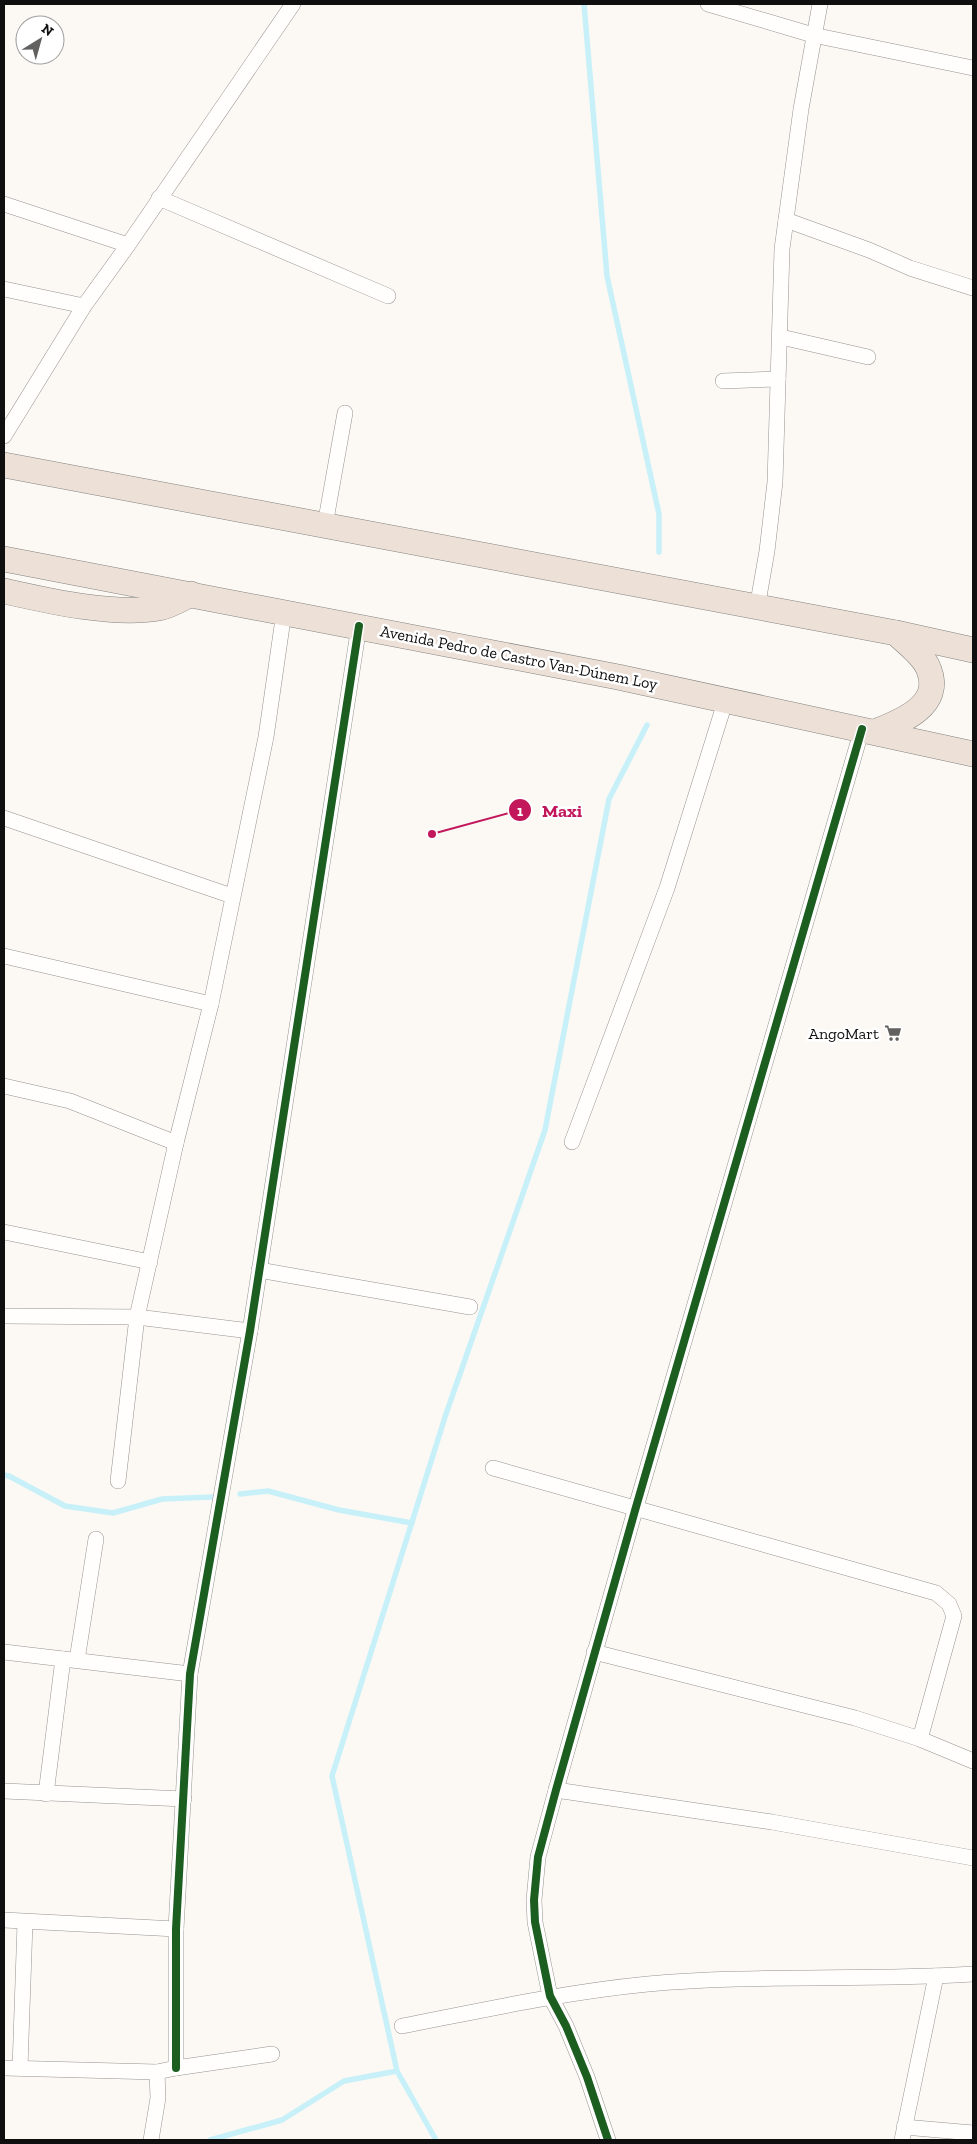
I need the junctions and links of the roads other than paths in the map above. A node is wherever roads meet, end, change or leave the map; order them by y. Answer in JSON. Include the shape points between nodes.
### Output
{"nodes":[{"id":1,"x":293,"y":4,"type":"edge"},
{"id":2,"x":708,"y":4,"type":"edge"},
{"id":3,"x":820,"y":4,"type":"edge"},
{"id":4,"x":813,"y":35,"type":"junction"},
{"id":5,"x":973,"y":68,"type":"edge"},
{"id":6,"x":159,"y":198,"type":"junction"},
{"id":7,"x":4,"y":204,"type":"edge"},
{"id":8,"x":786,"y":220,"type":"junction"},
{"id":9,"x":128,"y":245,"type":"junction"},
{"id":10,"x":973,"y":288,"type":"edge"},
{"id":11,"x":4,"y":289,"type":"edge"},
{"id":12,"x":388,"y":296,"type":"dead end"},
{"id":13,"x":84,"y":306,"type":"junction"},
{"id":14,"x":780,"y":337,"type":"junction"},
{"id":15,"x":868,"y":358,"type":"dead end"},
{"id":16,"x":778,"y":379,"type":"junction"},
{"id":17,"x":723,"y":381,"type":"dead end"},
{"id":18,"x":345,"y":413,"type":"dead end"},
{"id":19,"x":4,"y":436,"type":"edge"},
{"id":20,"x":4,"y":465,"type":"edge"},
{"id":21,"x":326,"y":525,"type":"junction"},
{"id":22,"x":4,"y":559,"type":"edge"},
{"id":23,"x":4,"y":591,"type":"edge"},
{"id":24,"x":191,"y":594,"type":"junction"},
{"id":25,"x":756,"y":608,"type":"junction"},
{"id":26,"x":284,"y":612,"type":"junction"},
{"id":27,"x":359,"y":626,"type":"junction"},
{"id":28,"x":896,"y":633,"type":"junction"},
{"id":29,"x":973,"y":650,"type":"edge"},
{"id":30,"x":726,"y":699,"type":"junction"},
{"id":31,"x":869,"y":731,"type":"junction"},
{"id":32,"x":973,"y":754,"type":"edge"},
{"id":33,"x":4,"y":818,"type":"edge"},
{"id":34,"x":232,"y":896,"type":"junction"},
{"id":35,"x":4,"y":956,"type":"edge"},
{"id":36,"x":211,"y":1004,"type":"junction"},
{"id":37,"x":4,"y":1086,"type":"edge"},
{"id":38,"x":572,"y":1142,"type":"dead end"},
{"id":39,"x":176,"y":1143,"type":"junction"},
{"id":40,"x":4,"y":1232,"type":"edge"},
{"id":41,"x":150,"y":1262,"type":"junction"},
{"id":42,"x":259,"y":1270,"type":"junction"},
{"id":43,"x":470,"y":1307,"type":"dead end"},
{"id":44,"x":4,"y":1316,"type":"edge"},
{"id":45,"x":137,"y":1317,"type":"junction"},
{"id":46,"x":250,"y":1331,"type":"junction"},
{"id":47,"x":494,"y":1468,"type":"dead end"},
{"id":48,"x":118,"y":1480,"type":"dead end"},
{"id":49,"x":636,"y":1507,"type":"junction"},
{"id":50,"x":96,"y":1539,"type":"dead end"},
{"id":51,"x":4,"y":1652,"type":"edge"},
{"id":52,"x":594,"y":1652,"type":"junction"},
{"id":53,"x":70,"y":1659,"type":"junction"},
{"id":54,"x":190,"y":1674,"type":"junction"},
{"id":55,"x":920,"y":1739,"type":"junction"},
{"id":56,"x":973,"y":1761,"type":"edge"},
{"id":57,"x":556,"y":1790,"type":"junction"},
{"id":58,"x":4,"y":1791,"type":"edge"},
{"id":59,"x":46,"y":1794,"type":"junction"},
{"id":60,"x":184,"y":1798,"type":"junction"},
{"id":61,"x":973,"y":1858,"type":"edge"},
{"id":62,"x":4,"y":1920,"type":"edge"},
{"id":63,"x":25,"y":1922,"type":"junction"},
{"id":64,"x":176,"y":1929,"type":"junction"},
{"id":65,"x":973,"y":1974,"type":"edge"},
{"id":66,"x":936,"y":1976,"type":"junction"},
{"id":67,"x":550,"y":1996,"type":"junction"},
{"id":68,"x":402,"y":2026,"type":"dead end"},
{"id":69,"x":272,"y":2054,"type":"dead end"},
{"id":70,"x":4,"y":2068,"type":"edge"},
{"id":71,"x":20,"y":2068,"type":"junction"},
{"id":72,"x":176,"y":2068,"type":"junction"},
{"id":73,"x":158,"y":2072,"type":"junction"},
{"id":74,"x":973,"y":2133,"type":"edge"},
{"id":75,"x":903,"y":2134,"type":"edge"},
{"id":76,"x":151,"y":2140,"type":"edge"},
{"id":77,"x":608,"y":2140,"type":"edge"}],
"edges":[{"from":1,"to":6,"type":"street"},
{"from":2,"to":4,"type":"street"},
{"from":3,"to":4,"type":"street"},
{"from":4,"to":5,"type":"street"},
{"from":4,"to":8,"type":"street"},
{"from":6,"to":9,"type":"street"},
{"from":6,"to":12,"type":"street"},
{"from":7,"to":9,"type":"street"},
{"from":8,"to":10,"type":"street","via":[[910,268]]},
{"from":8,"to":14,"type":"street","via":[[782,248]]},
{"from":9,"to":13,"type":"street"},
{"from":11,"to":13,"type":"street"},
{"from":13,"to":19,"type":"street"},
{"from":14,"to":15,"type":"street"},
{"from":14,"to":16,"type":"street"},
{"from":16,"to":17,"type":"street"},
{"from":16,"to":25,"type":"street","via":[[775,482]]},
{"from":18,"to":21,"type":"street"},
{"from":20,"to":21,"type":"highway"},
{"from":21,"to":25,"type":"highway"},
{"from":22,"to":24,"type":"highway","name":"Avenida Pedro de Castro Van-Dúnem Loy"},
{"from":23,"to":24,"type":"highway","via":[[122,610],[161,608]]},
{"from":24,"to":26,"type":"highway","name":"Avenida Pedro de Castro Van-Dúnem Loy"},
{"from":25,"to":28,"type":"highway"},
{"from":26,"to":27,"type":"highway","name":"Avenida Pedro de Castro Van-Dúnem Loy"},
{"from":26,"to":34,"type":"street","via":[[266,737]]},
{"from":27,"to":30,"type":"highway","name":"Avenida Pedro de Castro Van-Dúnem Loy"},
{"from":27,"to":42,"type":"street"},
{"from":28,"to":29,"type":"highway"},
{"from":28,"to":31,"type":"highway","via":[[923,659],[929,670],[929,694],[924,705],[913,715]]},
{"from":30,"to":31,"type":"highway","name":"Avenida Pedro de Castro Van-Dúnem Loy"},
{"from":30,"to":38,"type":"street","via":[[667,888]]},
{"from":31,"to":32,"type":"highway","name":"Avenida Pedro de Castro Van-Dúnem Loy"},
{"from":31,"to":49,"type":"street"},
{"from":33,"to":34,"type":"street"},
{"from":34,"to":36,"type":"street"},
{"from":35,"to":36,"type":"street"},
{"from":36,"to":39,"type":"street"},
{"from":37,"to":39,"type":"street","via":[[70,1101]]},
{"from":39,"to":41,"type":"street"},
{"from":40,"to":41,"type":"street"},
{"from":41,"to":45,"type":"street"},
{"from":42,"to":43,"type":"street"},
{"from":42,"to":46,"type":"street"},
{"from":44,"to":45,"type":"street"},
{"from":45,"to":46,"type":"street"},
{"from":45,"to":48,"type":"street"},
{"from":46,"to":54,"type":"street"},
{"from":47,"to":49,"type":"street"},
{"from":49,"to":52,"type":"street"},
{"from":49,"to":55,"type":"street","via":[[936,1593],[949,1604],[954,1616]]},
{"from":50,"to":53,"type":"street"},
{"from":51,"to":53,"type":"street"},
{"from":52,"to":55,"type":"street","via":[[855,1718]]},
{"from":52,"to":57,"type":"street"},
{"from":53,"to":54,"type":"street"},
{"from":53,"to":59,"type":"street"},
{"from":54,"to":60,"type":"street"},
{"from":55,"to":56,"type":"street"},
{"from":57,"to":61,"type":"street","via":[[772,1822]]},
{"from":57,"to":67,"type":"street","via":[[538,1857],[534,1900],[535,1922]]},
{"from":58,"to":59,"type":"street"},
{"from":59,"to":60,"type":"street"},
{"from":60,"to":64,"type":"street"},
{"from":62,"to":63,"type":"street"},
{"from":63,"to":64,"type":"street"},
{"from":63,"to":71,"type":"street"},
{"from":64,"to":72,"type":"street"},
{"from":65,"to":66,"type":"street"},
{"from":66,"to":67,"type":"street","via":[[685,1982]]},
{"from":66,"to":75,"type":"street"},
{"from":67,"to":68,"type":"street"},
{"from":67,"to":77,"type":"street","via":[[584,2070]]},
{"from":69,"to":72,"type":"street"},
{"from":70,"to":71,"type":"street"},
{"from":71,"to":73,"type":"street"},
{"from":72,"to":73,"type":"street"},
{"from":73,"to":76,"type":"street","via":[[158,2098]]},
{"from":74,"to":75,"type":"street"}]}
